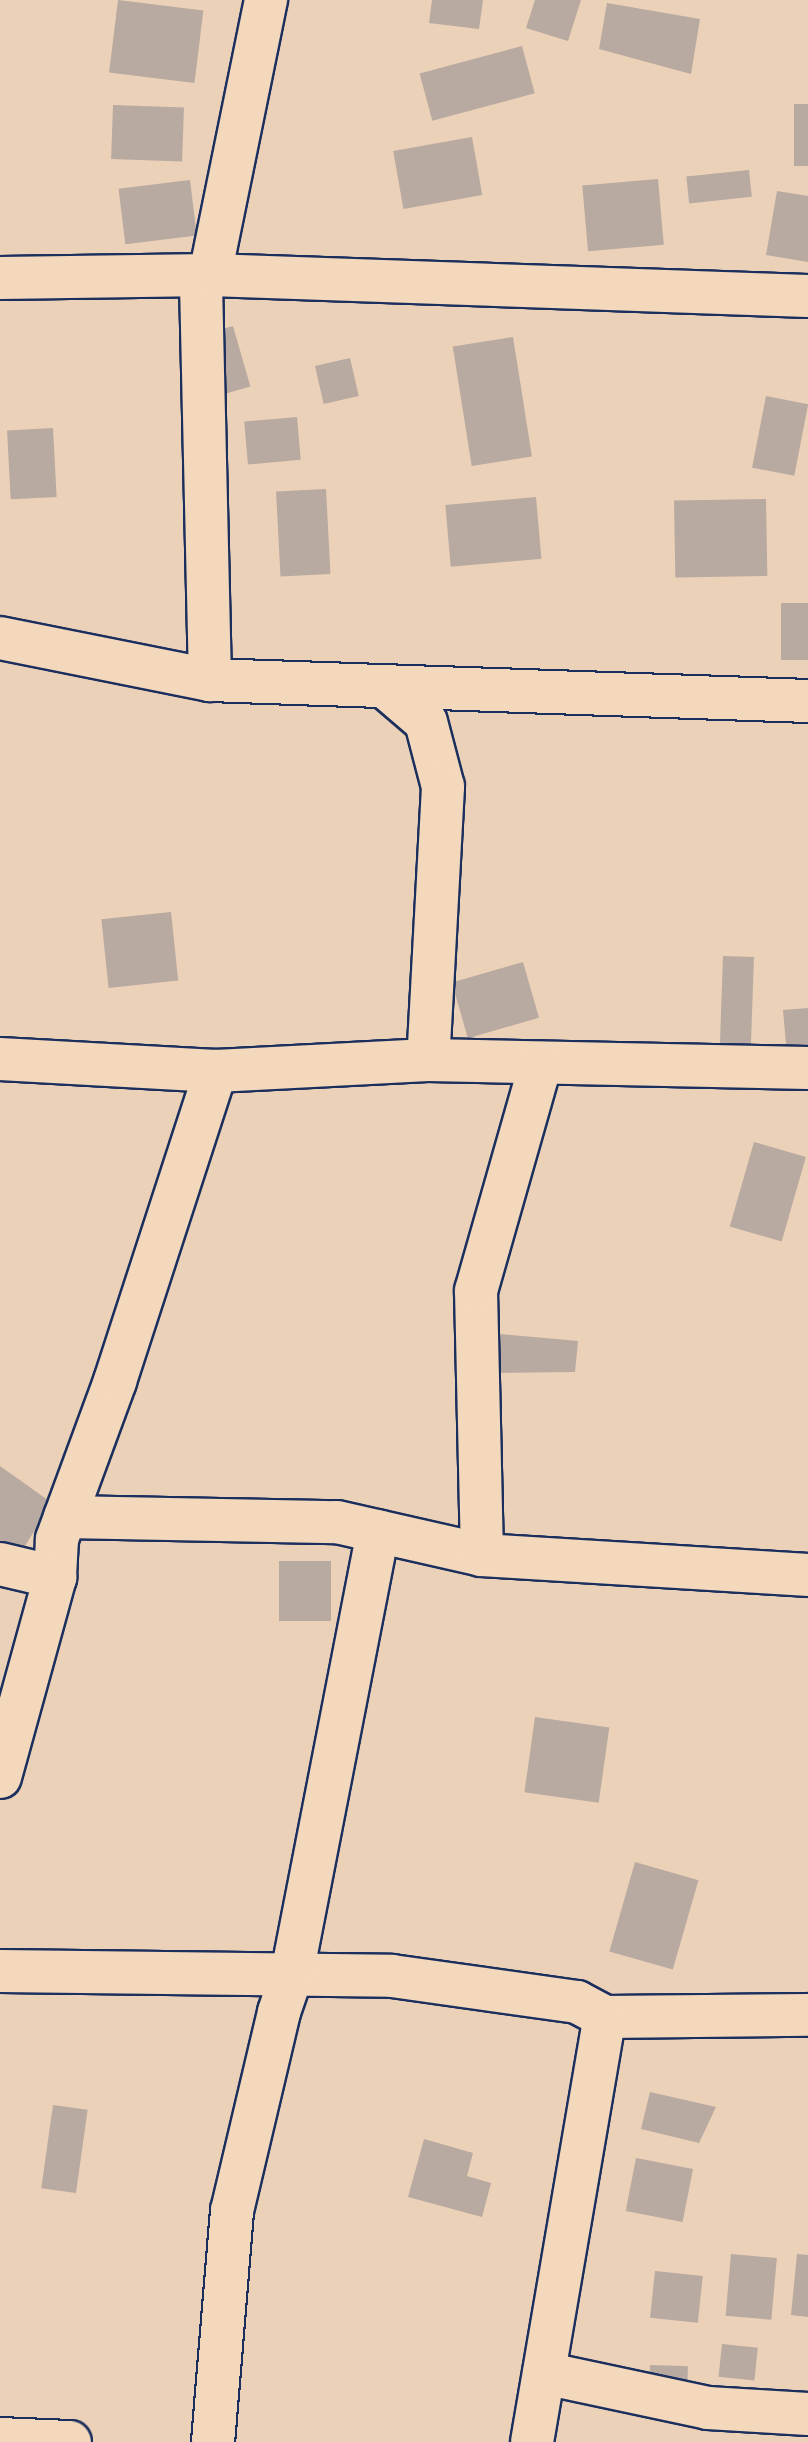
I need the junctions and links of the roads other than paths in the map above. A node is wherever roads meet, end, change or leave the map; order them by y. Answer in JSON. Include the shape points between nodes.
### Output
{"nodes":[{"id":1,"x":266,"y":0,"type":"edge"},
{"id":2,"x":210,"y":275,"type":"junction"},
{"id":3,"x":0,"y":278,"type":"edge"},
{"id":4,"x":808,"y":296,"type":"edge"},
{"id":5,"x":0,"y":638,"type":"edge"},
{"id":6,"x":210,"y":680,"type":"junction"},
{"id":7,"x":384,"y":686,"type":"junction"},
{"id":8,"x":808,"y":702,"type":"edge"},
{"id":9,"x":0,"y":1059,"type":"edge"},
{"id":10,"x":428,"y":1060,"type":"junction"},
{"id":11,"x":541,"y":1063,"type":"junction"},
{"id":12,"x":808,"y":1068,"type":"edge"},
{"id":13,"x":216,"y":1071,"type":"junction"},
{"id":14,"x":65,"y":1517,"type":"junction"},
{"id":15,"x":378,"y":1531,"type":"junction"},
{"id":16,"x":482,"y":1555,"type":"junction"},
{"id":17,"x":0,"y":1564,"type":"edge"},
{"id":18,"x":808,"y":1575,"type":"edge"},
{"id":19,"x":54,"y":1577,"type":"junction"},
{"id":20,"x":0,"y":1777,"type":"edge"},
{"id":21,"x":0,"y":1971,"type":"edge"},
{"id":22,"x":292,"y":1974,"type":"junction"},
{"id":23,"x":808,"y":2015,"type":"edge"},
{"id":24,"x":605,"y":2017,"type":"junction"},
{"id":25,"x":544,"y":2373,"type":"junction"},
{"id":26,"x":808,"y":2414,"type":"edge"},
{"id":27,"x":0,"y":2439,"type":"edge"},
{"id":28,"x":70,"y":2442,"type":"edge"},
{"id":29,"x":212,"y":2442,"type":"edge"},
{"id":30,"x":532,"y":2442,"type":"edge"}],
"edges":[{"from":1,"to":2,"type":"street"},
{"from":2,"to":3,"type":"street"},
{"from":2,"to":4,"type":"street"},
{"from":2,"to":6,"type":"street","via":[[201,288]]},
{"from":5,"to":6,"type":"street"},
{"from":6,"to":7,"type":"street"},
{"from":7,"to":8,"type":"street"},
{"from":7,"to":10,"type":"street","via":[[426,722],[443,787]]},
{"from":9,"to":13,"type":"street"},
{"from":10,"to":11,"type":"street"},
{"from":10,"to":13,"type":"street"},
{"from":11,"to":12,"type":"street"},
{"from":11,"to":16,"type":"street","via":[[476,1291]]},
{"from":13,"to":14,"type":"street","via":[[116,1382]]},
{"from":14,"to":15,"type":"street","via":[[337,1522]]},
{"from":14,"to":19,"type":"street"},
{"from":15,"to":16,"type":"street"},
{"from":15,"to":22,"type":"street"},
{"from":16,"to":18,"type":"street"},
{"from":17,"to":19,"type":"street"},
{"from":19,"to":20,"type":"street"},
{"from":21,"to":22,"type":"street"},
{"from":22,"to":24,"type":"street","via":[[392,1976],[577,2002]]},
{"from":22,"to":29,"type":"street","via":[[232,2211]]},
{"from":23,"to":24,"type":"street"},
{"from":24,"to":25,"type":"street"},
{"from":25,"to":26,"type":"street","via":[[708,2408]]},
{"from":25,"to":30,"type":"street"},
{"from":27,"to":28,"type":"street"}]}
